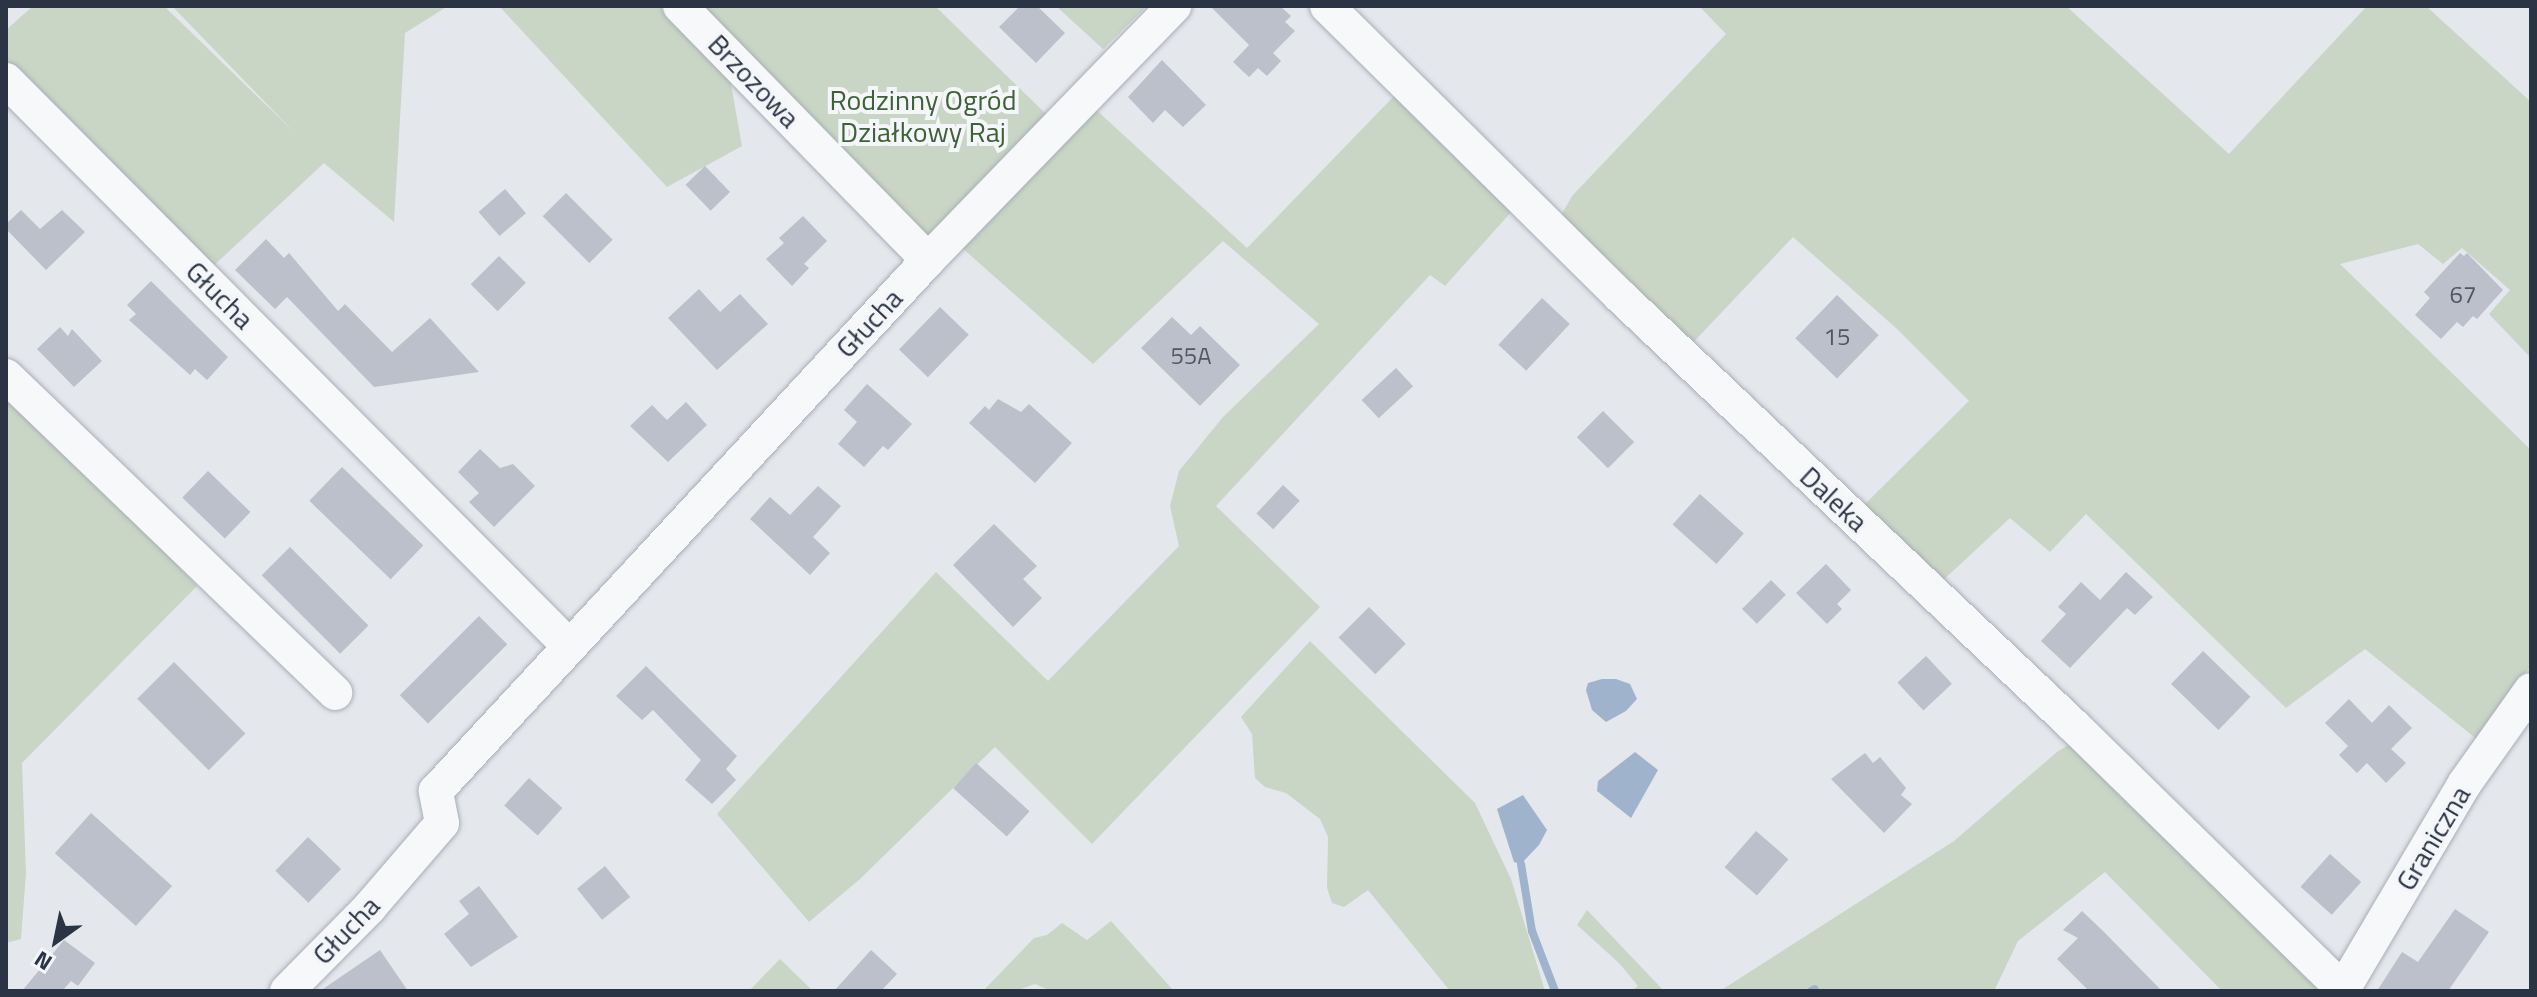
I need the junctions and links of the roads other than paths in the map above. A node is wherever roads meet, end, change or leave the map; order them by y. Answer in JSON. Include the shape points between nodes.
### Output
{"nodes":[{"id":1,"x":680,"y":6,"type":"edge"},
{"id":2,"x":1174,"y":6,"type":"edge"},
{"id":3,"x":1327,"y":6,"type":"edge"},
{"id":4,"x":6,"y":80,"type":"edge"},
{"id":5,"x":928,"y":260,"type":"junction"},
{"id":6,"x":6,"y":376,"type":"edge"},
{"id":7,"x":569,"y":646,"type":"junction"},
{"id":8,"x":2531,"y":690,"type":"edge"},
{"id":9,"x":335,"y":693,"type":"dead end"},
{"id":10,"x":2344,"y":990,"type":"edge"},
{"id":11,"x":287,"y":991,"type":"edge"}],
"edges":[{"from":1,"to":5,"type":"street","name":"Brzozowa"},
{"from":2,"to":5,"type":"street","name":"Głucha"},
{"from":3,"to":10,"type":"street","name":"Daleka","via":[[1620,296]]},
{"from":4,"to":7,"type":"street","name":"Głucha"},
{"from":5,"to":7,"type":"street","name":"Głucha"},
{"from":6,"to":9,"type":"street"},
{"from":7,"to":11,"type":"street","name":"Głucha","via":[[436,791],[442,823]]},
{"from":8,"to":10,"type":"street","name":"Graniczna","via":[[2465,783]]}]}
